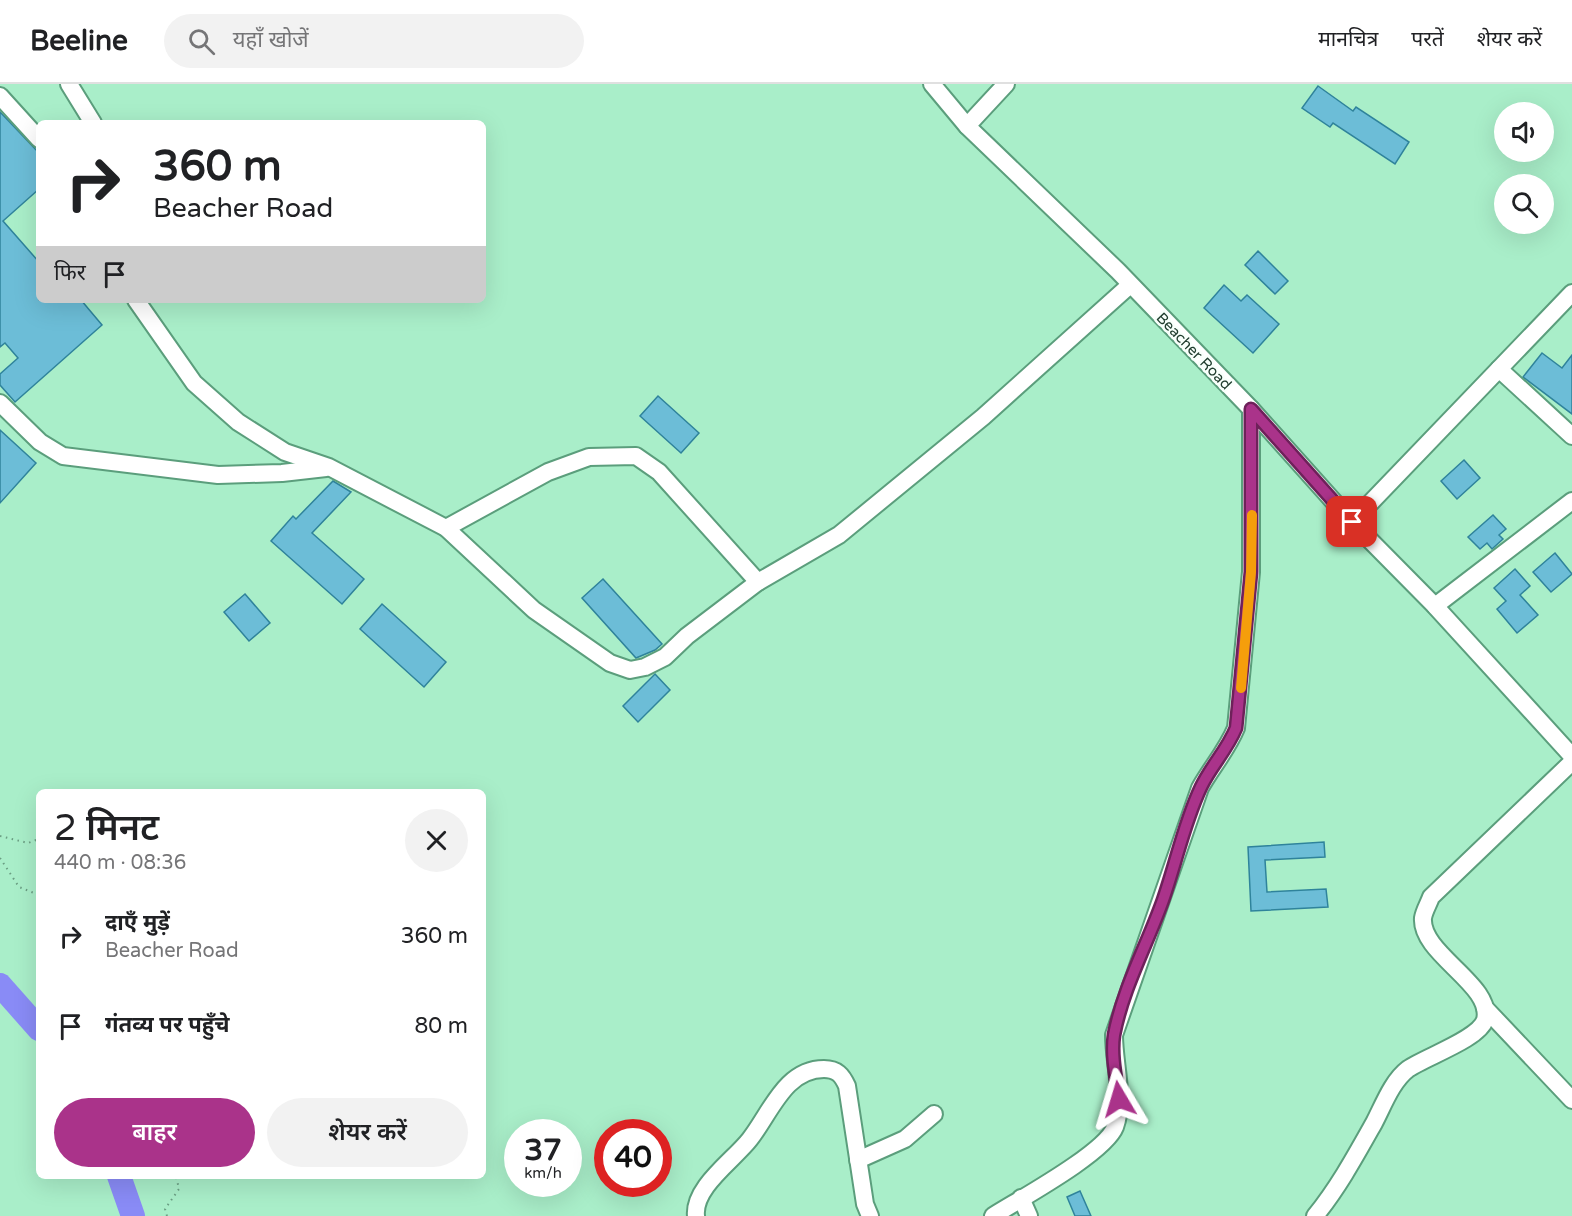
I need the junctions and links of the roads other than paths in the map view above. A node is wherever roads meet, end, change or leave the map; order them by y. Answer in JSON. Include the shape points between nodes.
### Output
{"nodes":[{"id":1,"x":7,"y":84,"type":"edge"},
{"id":2,"x":69,"y":84,"type":"edge"},
{"id":3,"x":932,"y":84,"type":"edge"},
{"id":4,"x":1006,"y":84,"type":"edge"},
{"id":5,"x":0,"y":94,"type":"edge"},
{"id":6,"x":91,"y":120,"type":"edge"},
{"id":7,"x":967,"y":126,"type":"junction"},
{"id":8,"x":36,"y":136,"type":"edge"},
{"id":9,"x":1130,"y":285,"type":"junction"},
{"id":10,"x":1572,"y":293,"type":"edge"},
{"id":11,"x":138,"y":303,"type":"edge"},
{"id":12,"x":1499,"y":369,"type":"junction"},
{"id":13,"x":0,"y":403,"type":"edge"},
{"id":14,"x":1251,"y":409,"type":"junction"},
{"id":15,"x":1572,"y":436,"type":"edge"},
{"id":16,"x":285,"y":452,"type":"junction"},
{"id":17,"x":329,"y":467,"type":"junction"},
{"id":18,"x":282,"y":473,"type":"junction"},
{"id":19,"x":1572,"y":501,"type":"edge"},
{"id":20,"x":1352,"y":522,"type":"junction"},
{"id":21,"x":446,"y":528,"type":"junction"},
{"id":22,"x":758,"y":582,"type":"junction"},
{"id":23,"x":1436,"y":606,"type":"junction"},
{"id":24,"x":1572,"y":756,"type":"edge"},
{"id":25,"x":1572,"y":762,"type":"edge"},
{"id":26,"x":1485,"y":1008,"type":"junction"},
{"id":27,"x":1572,"y":1100,"type":"edge"},
{"id":28,"x":934,"y":1114,"type":"dead end"},
{"id":29,"x":858,"y":1160,"type":"junction"},
{"id":30,"x":1021,"y":1198,"type":"junction"},
{"id":31,"x":696,"y":1216,"type":"edge"},
{"id":32,"x":870,"y":1216,"type":"edge"},
{"id":33,"x":993,"y":1216,"type":"edge"},
{"id":34,"x":1029,"y":1216,"type":"edge"},
{"id":35,"x":1315,"y":1216,"type":"edge"}],
"edges":[{"from":1,"to":5,"type":"street"},
{"from":2,"to":6,"type":"street"},
{"from":3,"to":7,"type":"street","name":"Beacher Road"},
{"from":4,"to":7,"type":"street"},
{"from":5,"to":8,"type":"street"},
{"from":7,"to":9,"type":"street","name":"Beacher Road"},
{"from":9,"to":14,"type":"street","name":"Beacher Road"},
{"from":9,"to":22,"type":"street","via":[[983,417],[839,534]]},
{"from":10,"to":12,"type":"street"},
{"from":11,"to":16,"type":"street","via":[[194,384],[238,422]]},
{"from":12,"to":15,"type":"street"},
{"from":12,"to":20,"type":"street"},
{"from":13,"to":18,"type":"street","via":[[40,442],[63,456],[218,475]]},
{"from":14,"to":20,"type":"street","name":"Beacher Road"},
{"from":14,"to":30,"type":"street","via":[[1251,572],[1236,728],[1200,788],[1114,1035],[1119,1099],[1115,1127],[1101,1147]]},
{"from":16,"to":17,"type":"street"},
{"from":16,"to":18,"type":"street"},
{"from":17,"to":18,"type":"street"},
{"from":17,"to":21,"type":"street"},
{"from":19,"to":23,"type":"street"},
{"from":20,"to":23,"type":"street","name":"Beacher Road"},
{"from":21,"to":22,"type":"street","via":[[548,472],[589,457],[636,456],[659,472]]},
{"from":21,"to":22,"type":"street","via":[[534,610],[610,663],[630,670],[665,657]]},
{"from":23,"to":24,"type":"street","name":"Beacher Road"},
{"from":25,"to":26,"type":"street","via":[[1431,897],[1423,917],[1425,933]]},
{"from":26,"to":27,"type":"street"},
{"from":26,"to":35,"type":"street","via":[[1481,1028],[1407,1070],[1400,1078]]},
{"from":28,"to":29,"type":"street","via":[[905,1139]]},
{"from":29,"to":31,"type":"street","via":[[843,1076],[832,1069],[798,1074],[750,1139],[706,1188],[695,1206]]},
{"from":29,"to":32,"type":"street"},
{"from":30,"to":33,"type":"street"},
{"from":30,"to":34,"type":"street"}]}
